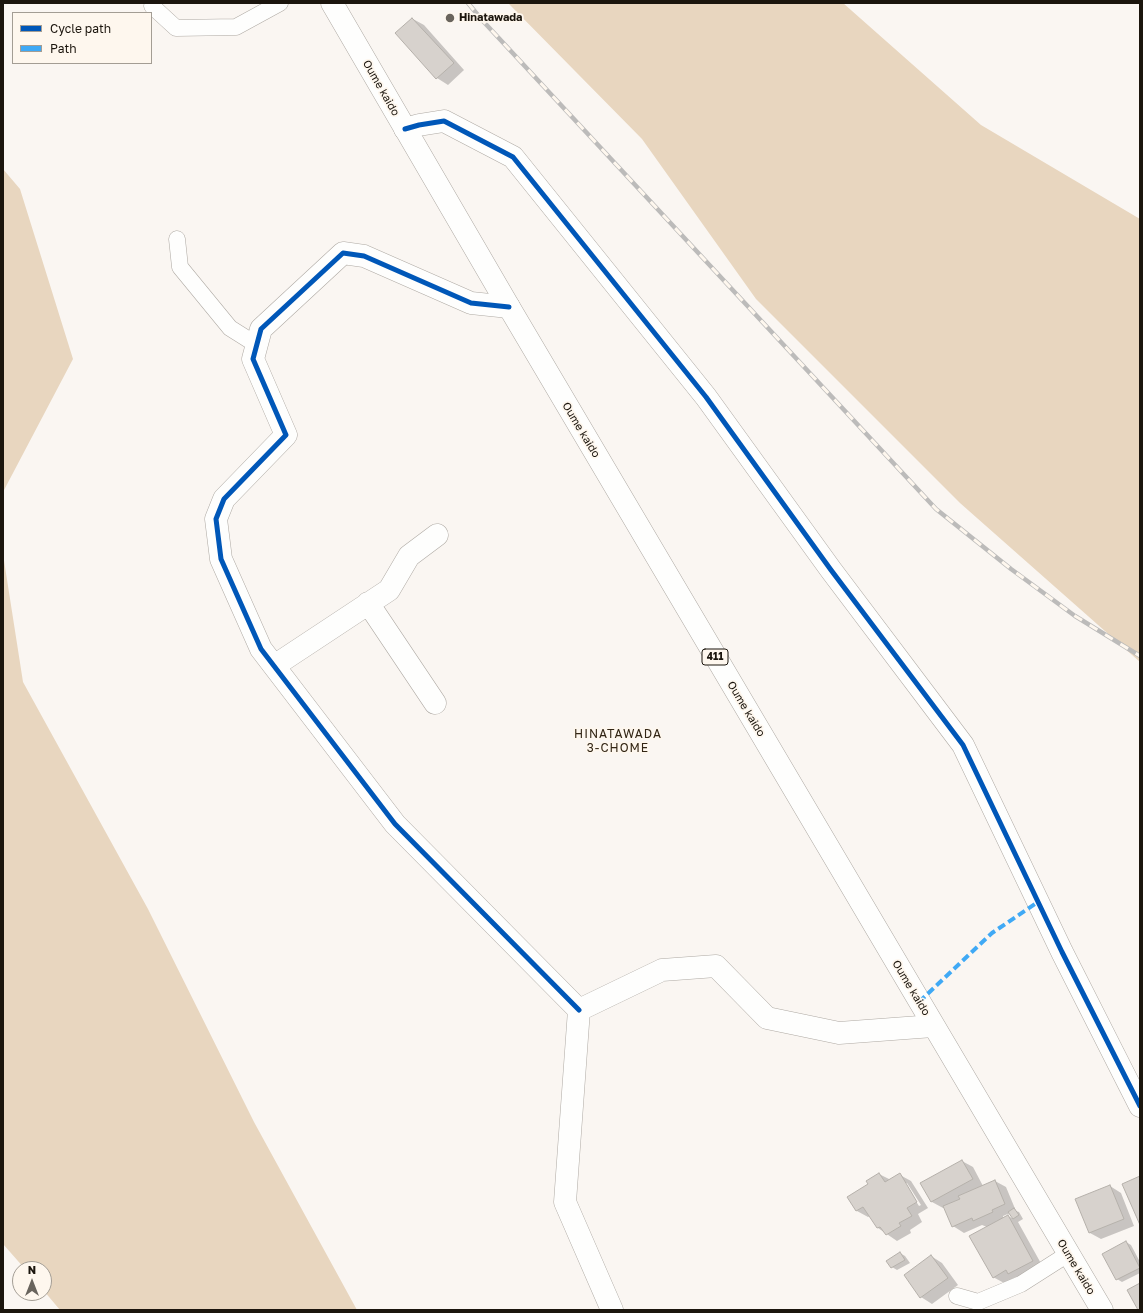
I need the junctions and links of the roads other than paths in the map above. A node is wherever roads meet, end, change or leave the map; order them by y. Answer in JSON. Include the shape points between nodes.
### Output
{"nodes":[{"id":1,"x":280,"y":3,"type":"edge"},
{"id":2,"x":332,"y":3,"type":"edge"},
{"id":3,"x":152,"y":6,"type":"dead end"},
{"id":4,"x":405,"y":129,"type":"junction"},
{"id":5,"x":177,"y":239,"type":"dead end"},
{"id":6,"x":509,"y":307,"type":"junction"},
{"id":7,"x":257,"y":345,"type":"junction"},
{"id":8,"x":436,"y":535,"type":"dead end"},
{"id":9,"x":368,"y":603,"type":"junction"},
{"id":10,"x":274,"y":666,"type":"junction"},
{"id":11,"x":435,"y":704,"type":"dead end"},
{"id":12,"x":579,"y":1010,"type":"junction"},
{"id":13,"x":933,"y":1026,"type":"junction"},
{"id":14,"x":1140,"y":1106,"type":"edge"},
{"id":15,"x":1068,"y":1254,"type":"junction"},
{"id":16,"x":957,"y":1296,"type":"dead end"},
{"id":17,"x":612,"y":1310,"type":"edge"},
{"id":18,"x":1102,"y":1310,"type":"edge"}],
"edges":[{"from":1,"to":3,"type":"lane","via":[[236,27],[176,28]]},
{"from":2,"to":4,"type":"main road","name":"Oume kaido","number":"411"},
{"from":4,"to":6,"type":"main road","name":"Oume kaido","number":"411"},
{"from":4,"to":14,"type":"main road","via":[[419,124],[444,121],[513,157],[706,398],[963,745],[1062,952]]},
{"from":5,"to":7,"type":"lane","via":[[180,268],[230,328]]},
{"from":6,"to":7,"type":"main road","via":[[472,303],[364,256],[343,253],[261,329]]},
{"from":6,"to":13,"type":"main road","name":"Oume kaido","number":"411"},
{"from":7,"to":10,"type":"main road","via":[[253,359],[286,435],[224,499],[216,519],[221,559],[261,649]]},
{"from":8,"to":9,"type":"main road","via":[[409,556],[389,590]]},
{"from":9,"to":10,"type":"main road"},
{"from":9,"to":11,"type":"main road"},
{"from":10,"to":12,"type":"main road","via":[[395,824]]},
{"from":12,"to":13,"type":"main road","via":[[662,970],[716,966],[767,1018],[840,1033]]},
{"from":12,"to":17,"type":"main road","via":[[565,1202]]},
{"from":13,"to":15,"type":"main road","name":"Oume kaido","number":"411"},
{"from":15,"to":16,"type":"lane","via":[[1022,1284],[978,1302]]},
{"from":15,"to":18,"type":"main road","name":"Oume kaido","number":"411"}]}
